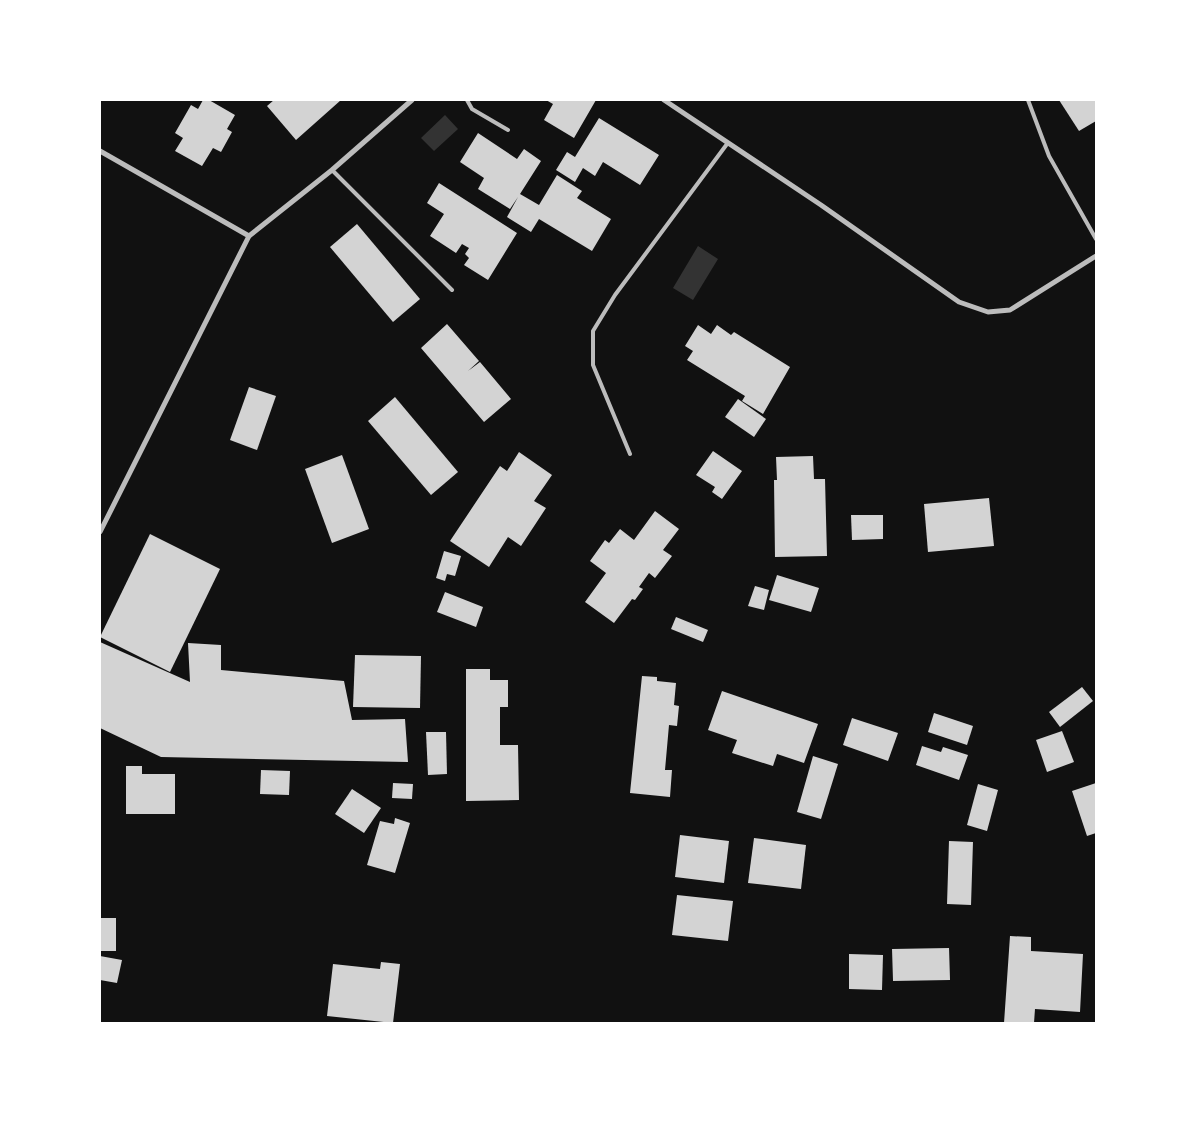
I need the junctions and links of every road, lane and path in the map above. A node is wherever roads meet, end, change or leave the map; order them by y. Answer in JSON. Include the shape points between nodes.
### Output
{"nodes":[{"id":1,"x":412,"y":100,"type":"edge"},
{"id":2,"x":467,"y":100,"type":"edge"},
{"id":3,"x":664,"y":100,"type":"edge"},
{"id":4,"x":1028,"y":100,"type":"edge"},
{"id":5,"x":508,"y":130,"type":"dead end"},
{"id":6,"x":727,"y":144,"type":"junction"},
{"id":7,"x":100,"y":151,"type":"edge"},
{"id":8,"x":332,"y":170,"type":"junction"},
{"id":9,"x":249,"y":236,"type":"junction"},
{"id":10,"x":1096,"y":239,"type":"edge"},
{"id":11,"x":1096,"y":256,"type":"edge"},
{"id":12,"x":452,"y":290,"type":"dead end"},
{"id":13,"x":630,"y":454,"type":"dead end"},
{"id":14,"x":100,"y":532,"type":"edge"}],
"edges":[{"from":1,"to":8,"type":"street"},
{"from":2,"to":5,"type":"lane","via":[[472,109]]},
{"from":3,"to":6,"type":"street"},
{"from":4,"to":10,"type":"lane","via":[[1048,156]]},
{"from":6,"to":11,"type":"street","via":[[959,302],[973,308],[988,312],[1010,310]]},
{"from":6,"to":13,"type":"lane","via":[[615,295],[593,331],[593,365]]},
{"from":7,"to":9,"type":"street"},
{"from":8,"to":9,"type":"street"},
{"from":8,"to":12,"type":"lane"},
{"from":9,"to":14,"type":"street"}]}
